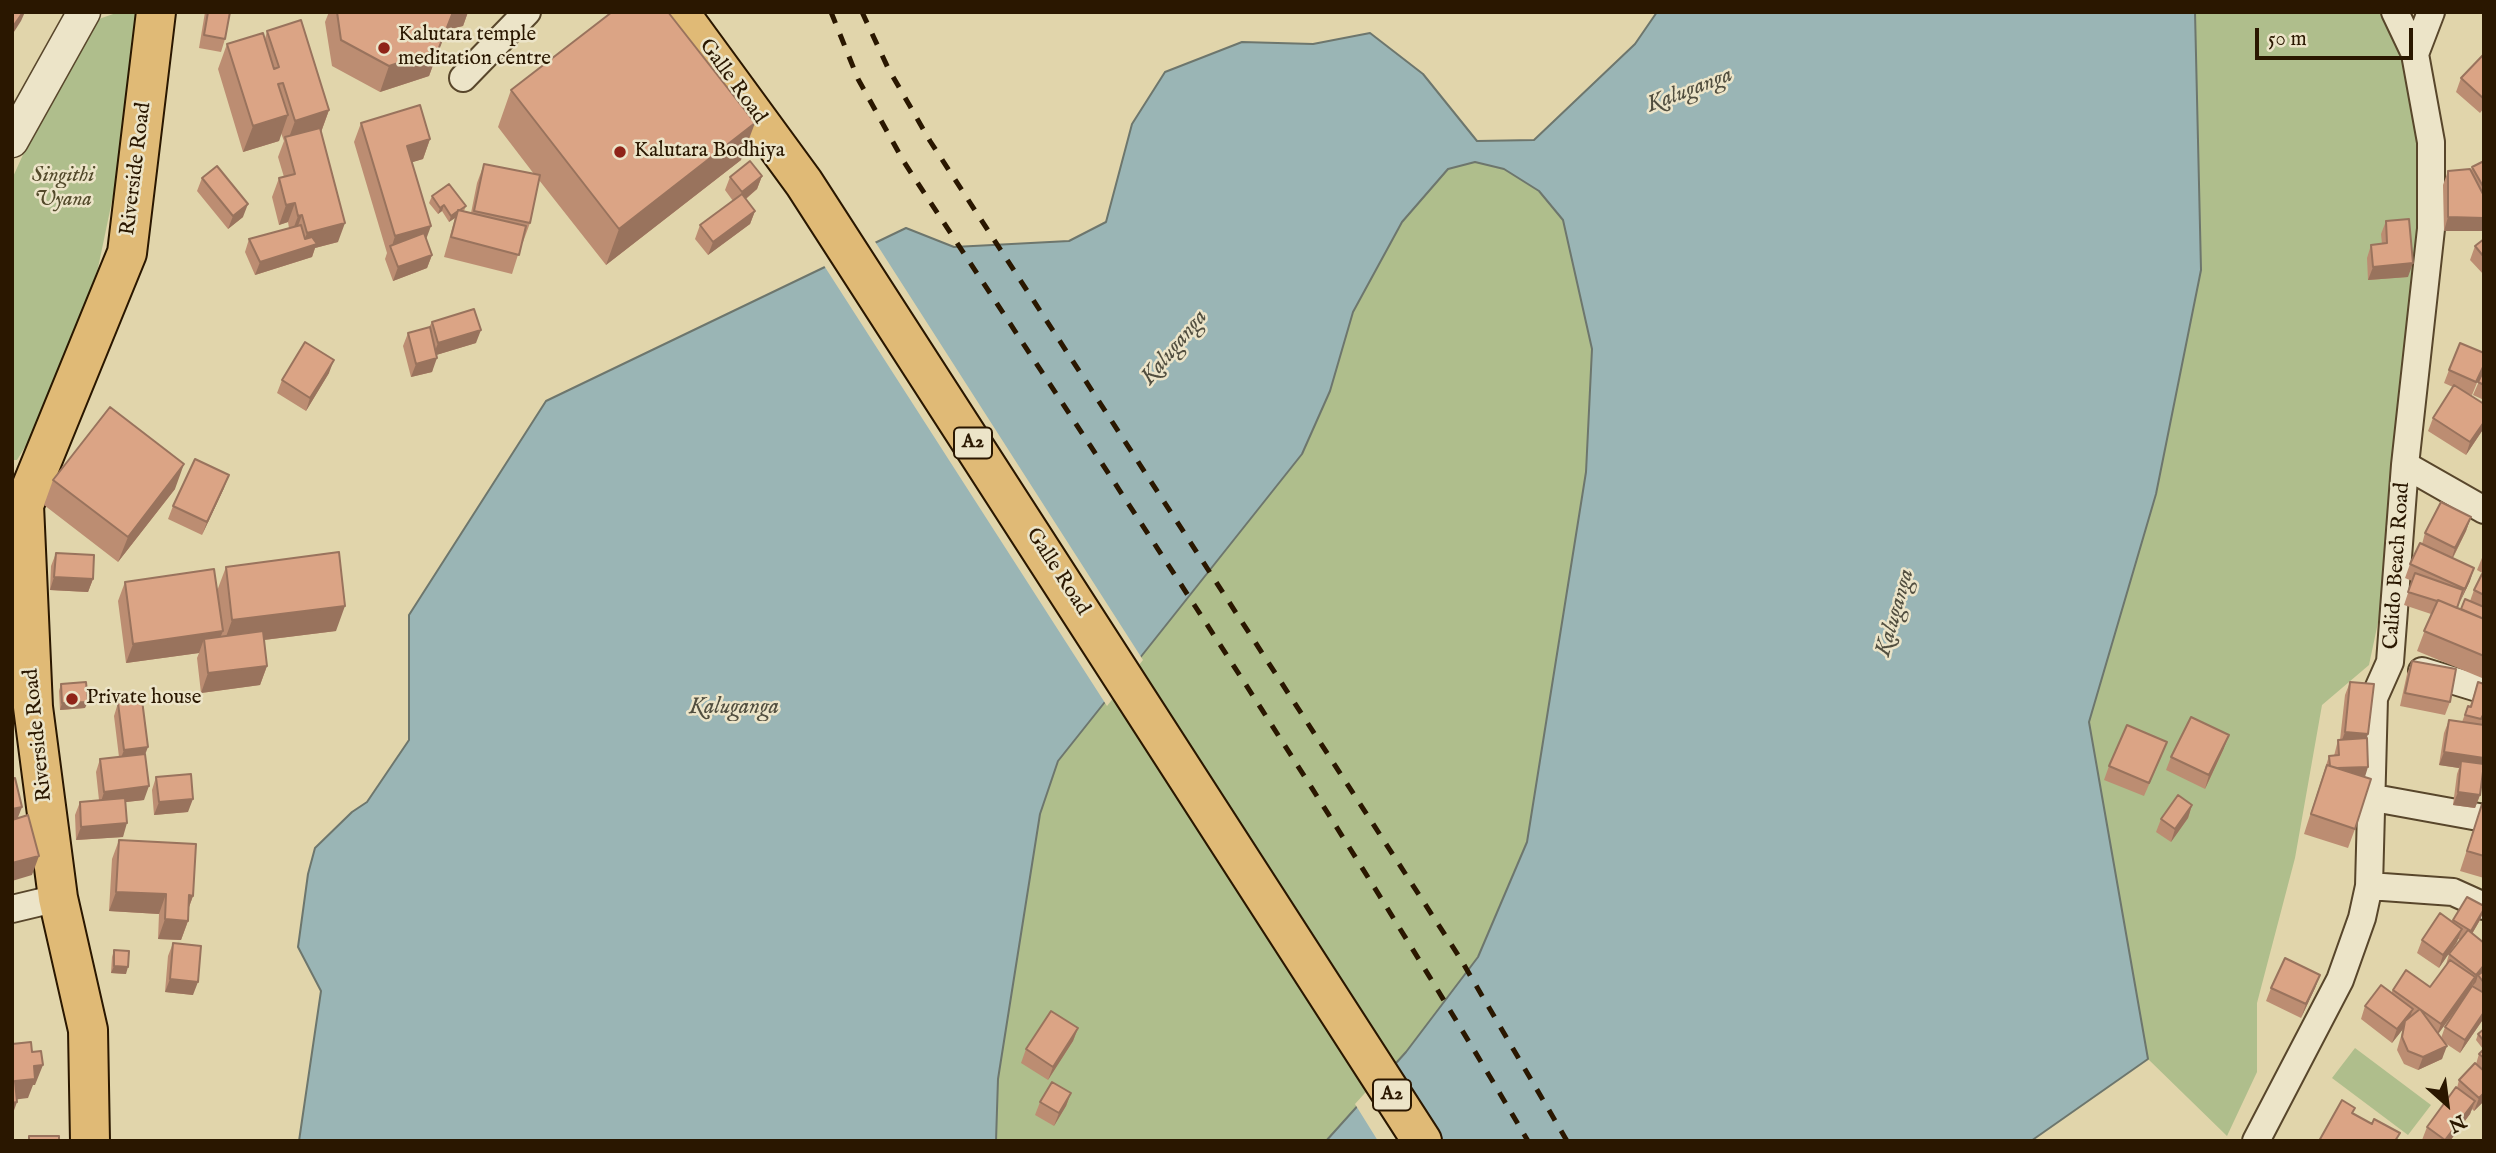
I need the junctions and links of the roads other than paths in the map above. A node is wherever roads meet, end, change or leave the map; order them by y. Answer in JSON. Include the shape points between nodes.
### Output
{"nodes":[{"id":1,"x":83,"y":12,"type":"edge"},
{"id":2,"x":156,"y":12,"type":"edge"},
{"id":3,"x":527,"y":12,"type":"edge"},
{"id":4,"x":679,"y":12,"type":"edge"},
{"id":5,"x":2395,"y":12,"type":"edge"},
{"id":6,"x":2431,"y":12,"type":"edge"},
{"id":7,"x":2415,"y":54,"type":"junction"},
{"id":8,"x":463,"y":78,"type":"dead end"},
{"id":9,"x":12,"y":141,"type":"edge"},
{"id":10,"x":2405,"y":465,"type":"junction"},
{"id":11,"x":22,"y":485,"type":"edge"},
{"id":12,"x":2484,"y":510,"type":"edge"},
{"id":13,"x":2390,"y":662,"type":"junction"},
{"id":14,"x":2484,"y":690,"type":"edge"},
{"id":15,"x":2374,"y":799,"type":"junction"},
{"id":16,"x":2484,"y":818,"type":"edge"},
{"id":17,"x":2369,"y":886,"type":"junction"},
{"id":18,"x":58,"y":898,"type":"junction"},
{"id":19,"x":2484,"y":906,"type":"edge"},
{"id":20,"x":12,"y":909,"type":"edge"},
{"id":21,"x":90,"y":1141,"type":"edge"},
{"id":22,"x":1422,"y":1141,"type":"edge"},
{"id":23,"x":2256,"y":1141,"type":"edge"}],
"edges":[{"from":1,"to":9,"type":"street"},
{"from":2,"to":11,"type":"main road","name":"Riverside Road","via":[[127,253]]},
{"from":3,"to":8,"type":"street"},
{"from":4,"to":22,"type":"main road","name":"Galle Road","number":"A2","via":[[804,183]]},
{"from":5,"to":7,"type":"street","name":"Calido Beach Road"},
{"from":6,"to":7,"type":"street"},
{"from":7,"to":10,"type":"street","name":"Calido Beach Road","via":[[2431,142],[2431,229]]},
{"from":10,"to":12,"type":"street"},
{"from":10,"to":13,"type":"street","name":"Calido Beach Road"},
{"from":11,"to":18,"type":"main road","name":"Riverside Road","via":[[33,706]]},
{"from":13,"to":14,"type":"street"},
{"from":13,"to":15,"type":"street","name":"Calido Beach Road","via":[[2374,698]]},
{"from":15,"to":16,"type":"street"},
{"from":15,"to":17,"type":"street","name":"Calido Beach Road"},
{"from":17,"to":19,"type":"street","via":[[2453,892]]},
{"from":17,"to":23,"type":"street","name":"Calido Beach Road","via":[[2340,980]]},
{"from":18,"to":20,"type":"street"},
{"from":18,"to":21,"type":"main road","name":"Riverside Road","via":[[88,1030]]}]}
